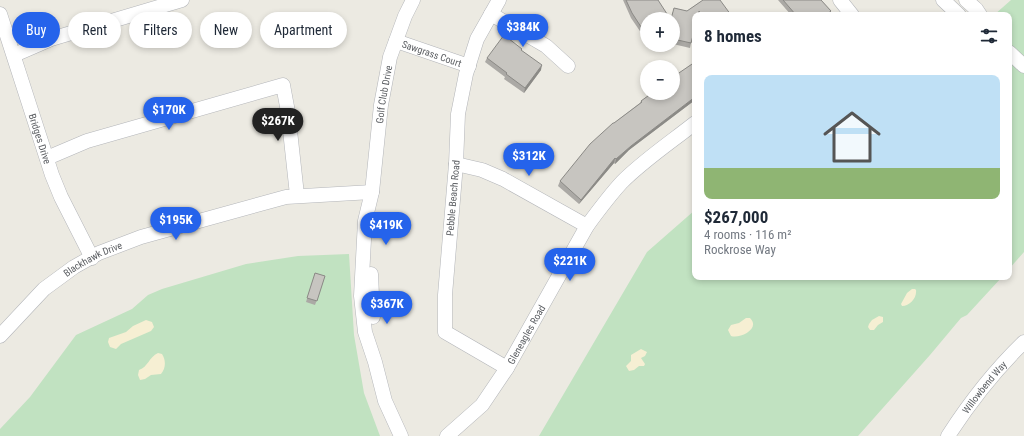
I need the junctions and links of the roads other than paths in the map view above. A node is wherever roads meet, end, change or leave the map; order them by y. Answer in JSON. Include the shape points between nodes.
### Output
{"nodes":[{"id":1,"x":182,"y":0,"type":"edge"},
{"id":2,"x":413,"y":0,"type":"edge"},
{"id":3,"x":499,"y":0,"type":"edge"},
{"id":4,"x":840,"y":0,"type":"edge"},
{"id":5,"x":966,"y":0,"type":"edge"},
{"id":6,"x":947,"y":1,"type":"edge"},
{"id":7,"x":850,"y":12,"type":"edge"},
{"id":8,"x":956,"y":12,"type":"edge"},
{"id":9,"x":978,"y":12,"type":"edge"},
{"id":10,"x":0,"y":14,"type":"edge"},
{"id":11,"x":491,"y":14,"type":"junction"},
{"id":12,"x":396,"y":41,"type":"junction"},
{"id":13,"x":1012,"y":55,"type":"edge"},
{"id":14,"x":14,"y":56,"type":"junction"},
{"id":15,"x":469,"y":66,"type":"junction"},
{"id":16,"x":568,"y":66,"type":"dead end"},
{"id":17,"x":1024,"y":66,"type":"edge"},
{"id":18,"x":692,"y":125,"type":"edge"},
{"id":19,"x":47,"y":158,"type":"junction"},
{"id":20,"x":456,"y":164,"type":"junction"},
{"id":21,"x":372,"y":192,"type":"junction"},
{"id":22,"x":297,"y":196,"type":"junction"},
{"id":23,"x":587,"y":226,"type":"junction"},
{"id":24,"x":92,"y":258,"type":"junction"},
{"id":25,"x":0,"y":336,"type":"edge"},
{"id":26,"x":1024,"y":342,"type":"edge"},
{"id":27,"x":507,"y":368,"type":"junction"},
{"id":28,"x":401,"y":436,"type":"edge"},
{"id":29,"x":448,"y":436,"type":"edge"},
{"id":30,"x":948,"y":436,"type":"edge"}],
"edges":[{"from":1,"to":14,"type":"street","via":[[51,39]]},
{"from":2,"to":12,"type":"street","name":"Golf Club Drive"},
{"from":3,"to":11,"type":"street","name":"Pebble Beach Road"},
{"from":4,"to":7,"type":"street"},
{"from":5,"to":9,"type":"street"},
{"from":6,"to":8,"type":"street"},
{"from":10,"to":14,"type":"street","name":"Bridges Drive"},
{"from":11,"to":15,"type":"street","name":"Pebble Beach Road","via":[[477,40]]},
{"from":11,"to":16,"type":"street","via":[[546,46]]},
{"from":12,"to":15,"type":"street","name":"Sawgrass Court"},
{"from":12,"to":21,"type":"street","name":"Golf Club Drive","via":[[390,57],[381,105]]},
{"from":13,"to":17,"type":"street"},
{"from":14,"to":19,"type":"street","name":"Bridges Drive"},
{"from":15,"to":20,"type":"street","name":"Pebble Beach Road","via":[[458,114]]},
{"from":18,"to":23,"type":"street","name":"Gleneagles Road","via":[[622,182]]},
{"from":19,"to":22,"type":"street","via":[[87,141],[283,85]]},
{"from":19,"to":24,"type":"street","name":"Bridges Drive","via":[[61,197]]},
{"from":20,"to":23,"type":"street","via":[[482,170],[503,179]]},
{"from":20,"to":27,"type":"street","name":"Pebble Beach Road","via":[[445,295],[445,332]]},
{"from":21,"to":22,"type":"street","name":"Blackhawk Drive"},
{"from":21,"to":28,"type":"street","name":"Golf Club Drive","via":[[365,221],[361,296],[365,332],[385,400]]},
{"from":22,"to":24,"type":"street","name":"Blackhawk Drive","via":[[141,237]]},
{"from":23,"to":27,"type":"street","name":"Gleneagles Road"},
{"from":24,"to":25,"type":"street","name":"Blackhawk Drive","via":[[44,288]]},
{"from":26,"to":30,"type":"street","name":"Willowbend Way","via":[[964,412]]},
{"from":27,"to":29,"type":"street","name":"Gleneagles Road","via":[[482,405]]}]}
